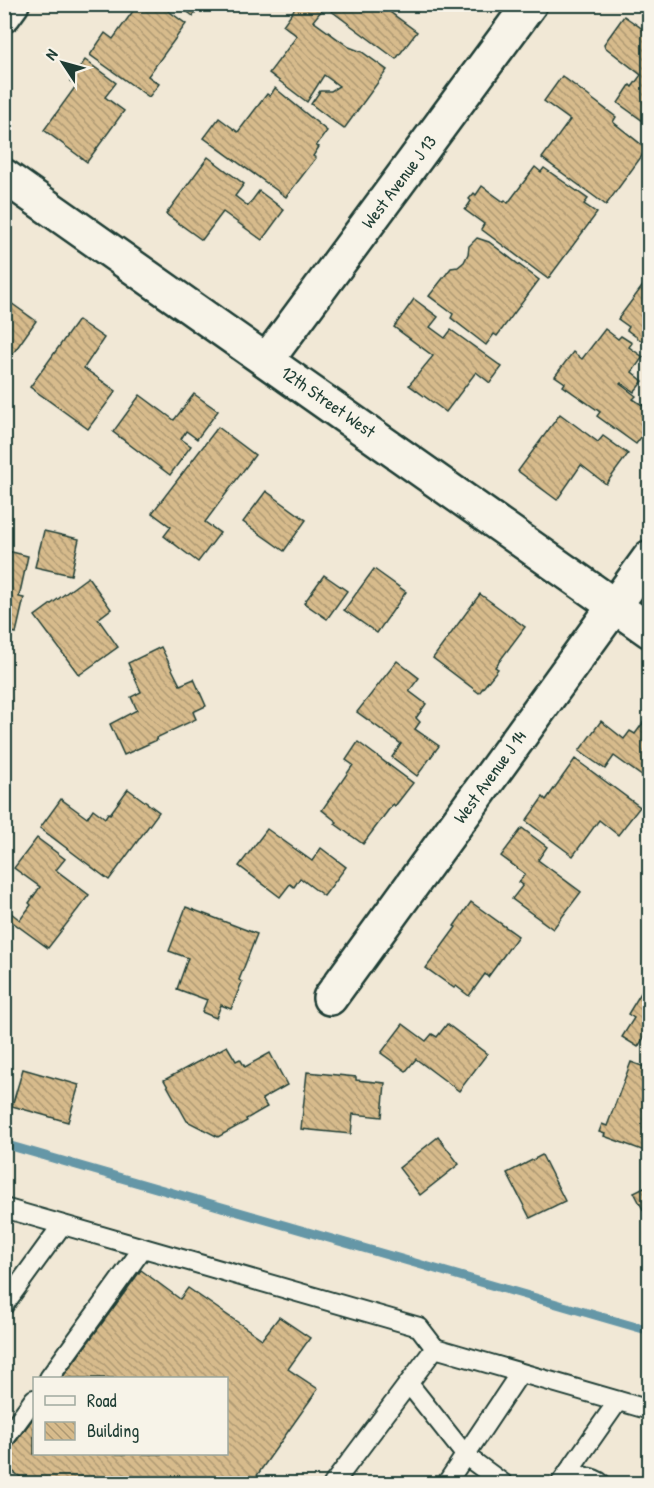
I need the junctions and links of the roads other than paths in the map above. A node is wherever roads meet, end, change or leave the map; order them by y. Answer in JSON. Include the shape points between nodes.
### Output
{"nodes":[{"id":1,"x":12,"y":4,"type":"edge"},
{"id":2,"x":530,"y":4,"type":"edge"},
{"id":3,"x":4,"y":15,"type":"edge"},
{"id":4,"x":4,"y":176,"type":"edge"},
{"id":5,"x":267,"y":360,"type":"junction"},
{"id":6,"x":650,"y":557,"type":"edge"},
{"id":7,"x":614,"y":604,"type":"junction"},
{"id":8,"x":650,"y":631,"type":"edge"},
{"id":9,"x":330,"y":998,"type":"dead end"},
{"id":10,"x":4,"y":1208,"type":"edge"},
{"id":11,"x":62,"y":1225,"type":"junction"},
{"id":12,"x":143,"y":1248,"type":"junction"},
{"id":13,"x":7,"y":1298,"type":"edge"},
{"id":14,"x":435,"y":1348,"type":"junction"},
{"id":15,"x":520,"y":1373,"type":"junction"},
{"id":16,"x":50,"y":1377,"type":"edge"},
{"id":17,"x":408,"y":1384,"type":"junction"},
{"id":18,"x":33,"y":1400,"type":"edge"},
{"id":19,"x":618,"y":1401,"type":"junction"},
{"id":20,"x":650,"y":1410,"type":"edge"},
{"id":21,"x":4,"y":1440,"type":"edge"},
{"id":22,"x":466,"y":1456,"type":"junction"},
{"id":23,"x":572,"y":1479,"type":"edge"},
{"id":24,"x":333,"y":1484,"type":"edge"},
{"id":25,"x":446,"y":1484,"type":"edge"},
{"id":26,"x":504,"y":1484,"type":"edge"},
{"id":27,"x":603,"y":1484,"type":"edge"}],
"edges":[{"from":1,"to":3,"type":"street"},
{"from":2,"to":5,"type":"street","name":"West Avenue J 13"},
{"from":4,"to":5,"type":"street","name":"12th Street West"},
{"from":5,"to":7,"type":"street","name":"12th Street West"},
{"from":6,"to":7,"type":"street","name":"West Avenue J 14"},
{"from":7,"to":8,"type":"street","name":"12th Street West"},
{"from":7,"to":9,"type":"street","name":"West Avenue J 14"},
{"from":10,"to":11,"type":"lane"},
{"from":11,"to":12,"type":"lane"},
{"from":11,"to":13,"type":"lane"},
{"from":12,"to":14,"type":"lane","via":[[419,1327]]},
{"from":12,"to":16,"type":"lane"},
{"from":14,"to":15,"type":"lane"},
{"from":14,"to":17,"type":"lane"},
{"from":15,"to":19,"type":"lane"},
{"from":15,"to":22,"type":"lane"},
{"from":17,"to":22,"type":"lane"},
{"from":17,"to":24,"type":"lane"},
{"from":18,"to":21,"type":"lane"},
{"from":19,"to":20,"type":"lane"},
{"from":19,"to":23,"type":"lane"},
{"from":22,"to":25,"type":"lane"},
{"from":22,"to":26,"type":"lane"},
{"from":23,"to":27,"type":"lane","via":[[598,1480]]}]}
